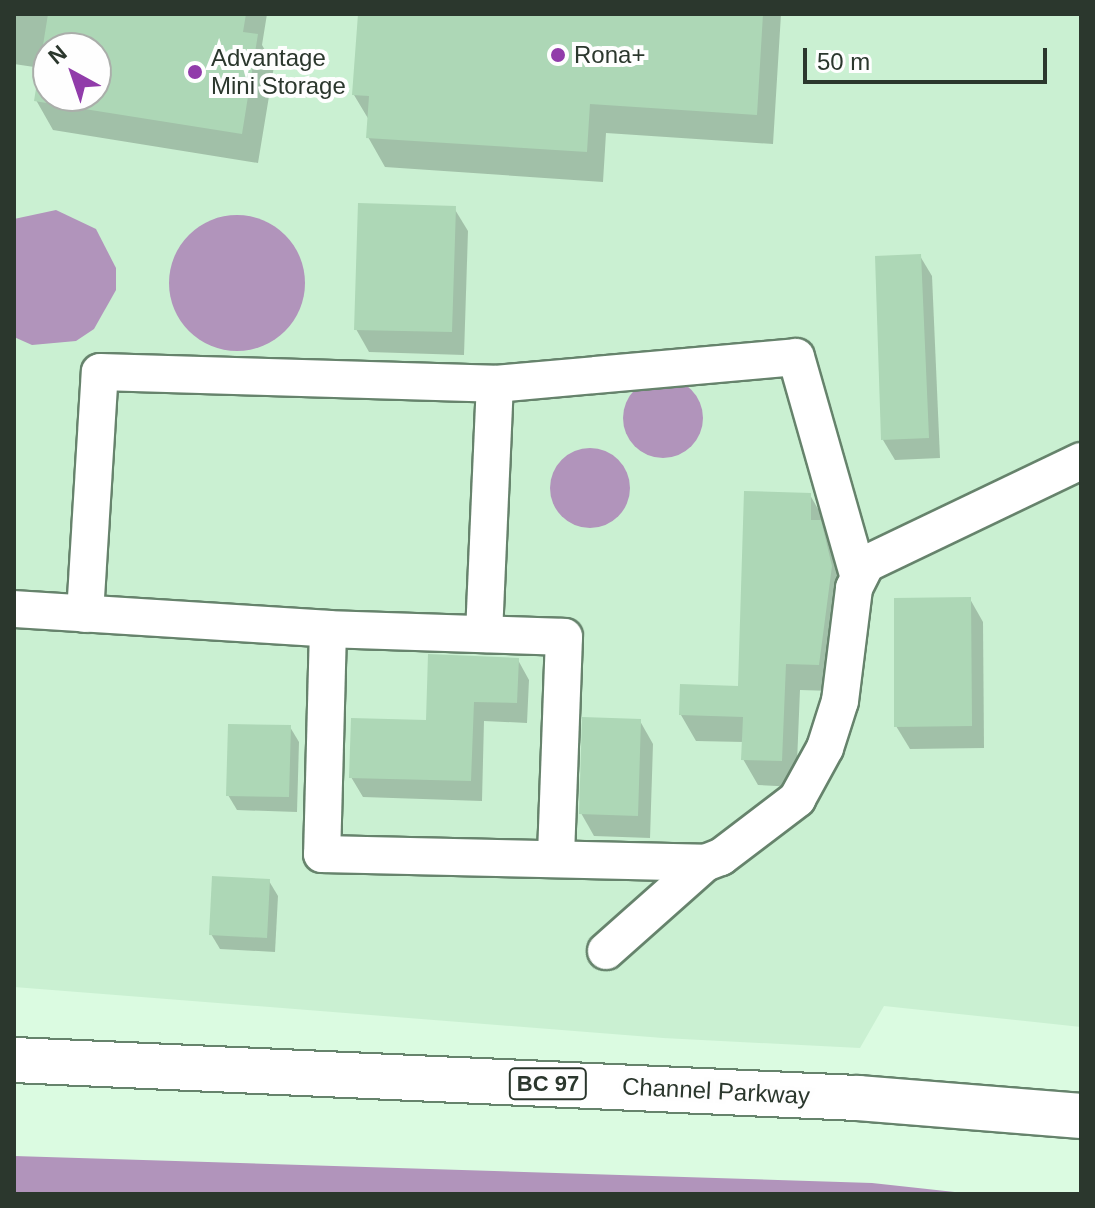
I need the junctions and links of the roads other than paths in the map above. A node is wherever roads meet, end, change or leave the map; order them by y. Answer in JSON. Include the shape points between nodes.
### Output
{"nodes":[{"id":1,"x":495,"y":384,"type":"junction"},
{"id":2,"x":1081,"y":461,"type":"edge"},
{"id":3,"x":858,"y":574,"type":"junction"},
{"id":4,"x":14,"y":609,"type":"edge"},
{"id":5,"x":85,"y":614,"type":"junction"},
{"id":6,"x":328,"y":629,"type":"junction"},
{"id":7,"x":484,"y":634,"type":"junction"},
{"id":8,"x":556,"y":859,"type":"junction"},
{"id":9,"x":705,"y":863,"type":"junction"},
{"id":10,"x":606,"y":951,"type":"dead end"},
{"id":11,"x":14,"y":1060,"type":"edge"},
{"id":12,"x":1081,"y":1116,"type":"edge"}],
"edges":[{"from":1,"to":3,"type":"street","via":[[796,357]]},
{"from":1,"to":5,"type":"street","via":[[100,372]]},
{"from":1,"to":7,"type":"street"},
{"from":2,"to":3,"type":"street","via":[[880,554]]},
{"from":3,"to":9,"type":"street","via":[[840,701],[825,748],[797,799],[721,857]]},
{"from":4,"to":5,"type":"street"},
{"from":5,"to":6,"type":"street"},
{"from":6,"to":7,"type":"street"},
{"from":6,"to":8,"type":"street","via":[[322,854]]},
{"from":7,"to":8,"type":"street","via":[[564,637]]},
{"from":8,"to":9,"type":"street"},
{"from":9,"to":10,"type":"street"},
{"from":11,"to":12,"type":"highway","name":"Channel Parkway","number":"BC 97","via":[[858,1098]]}]}
